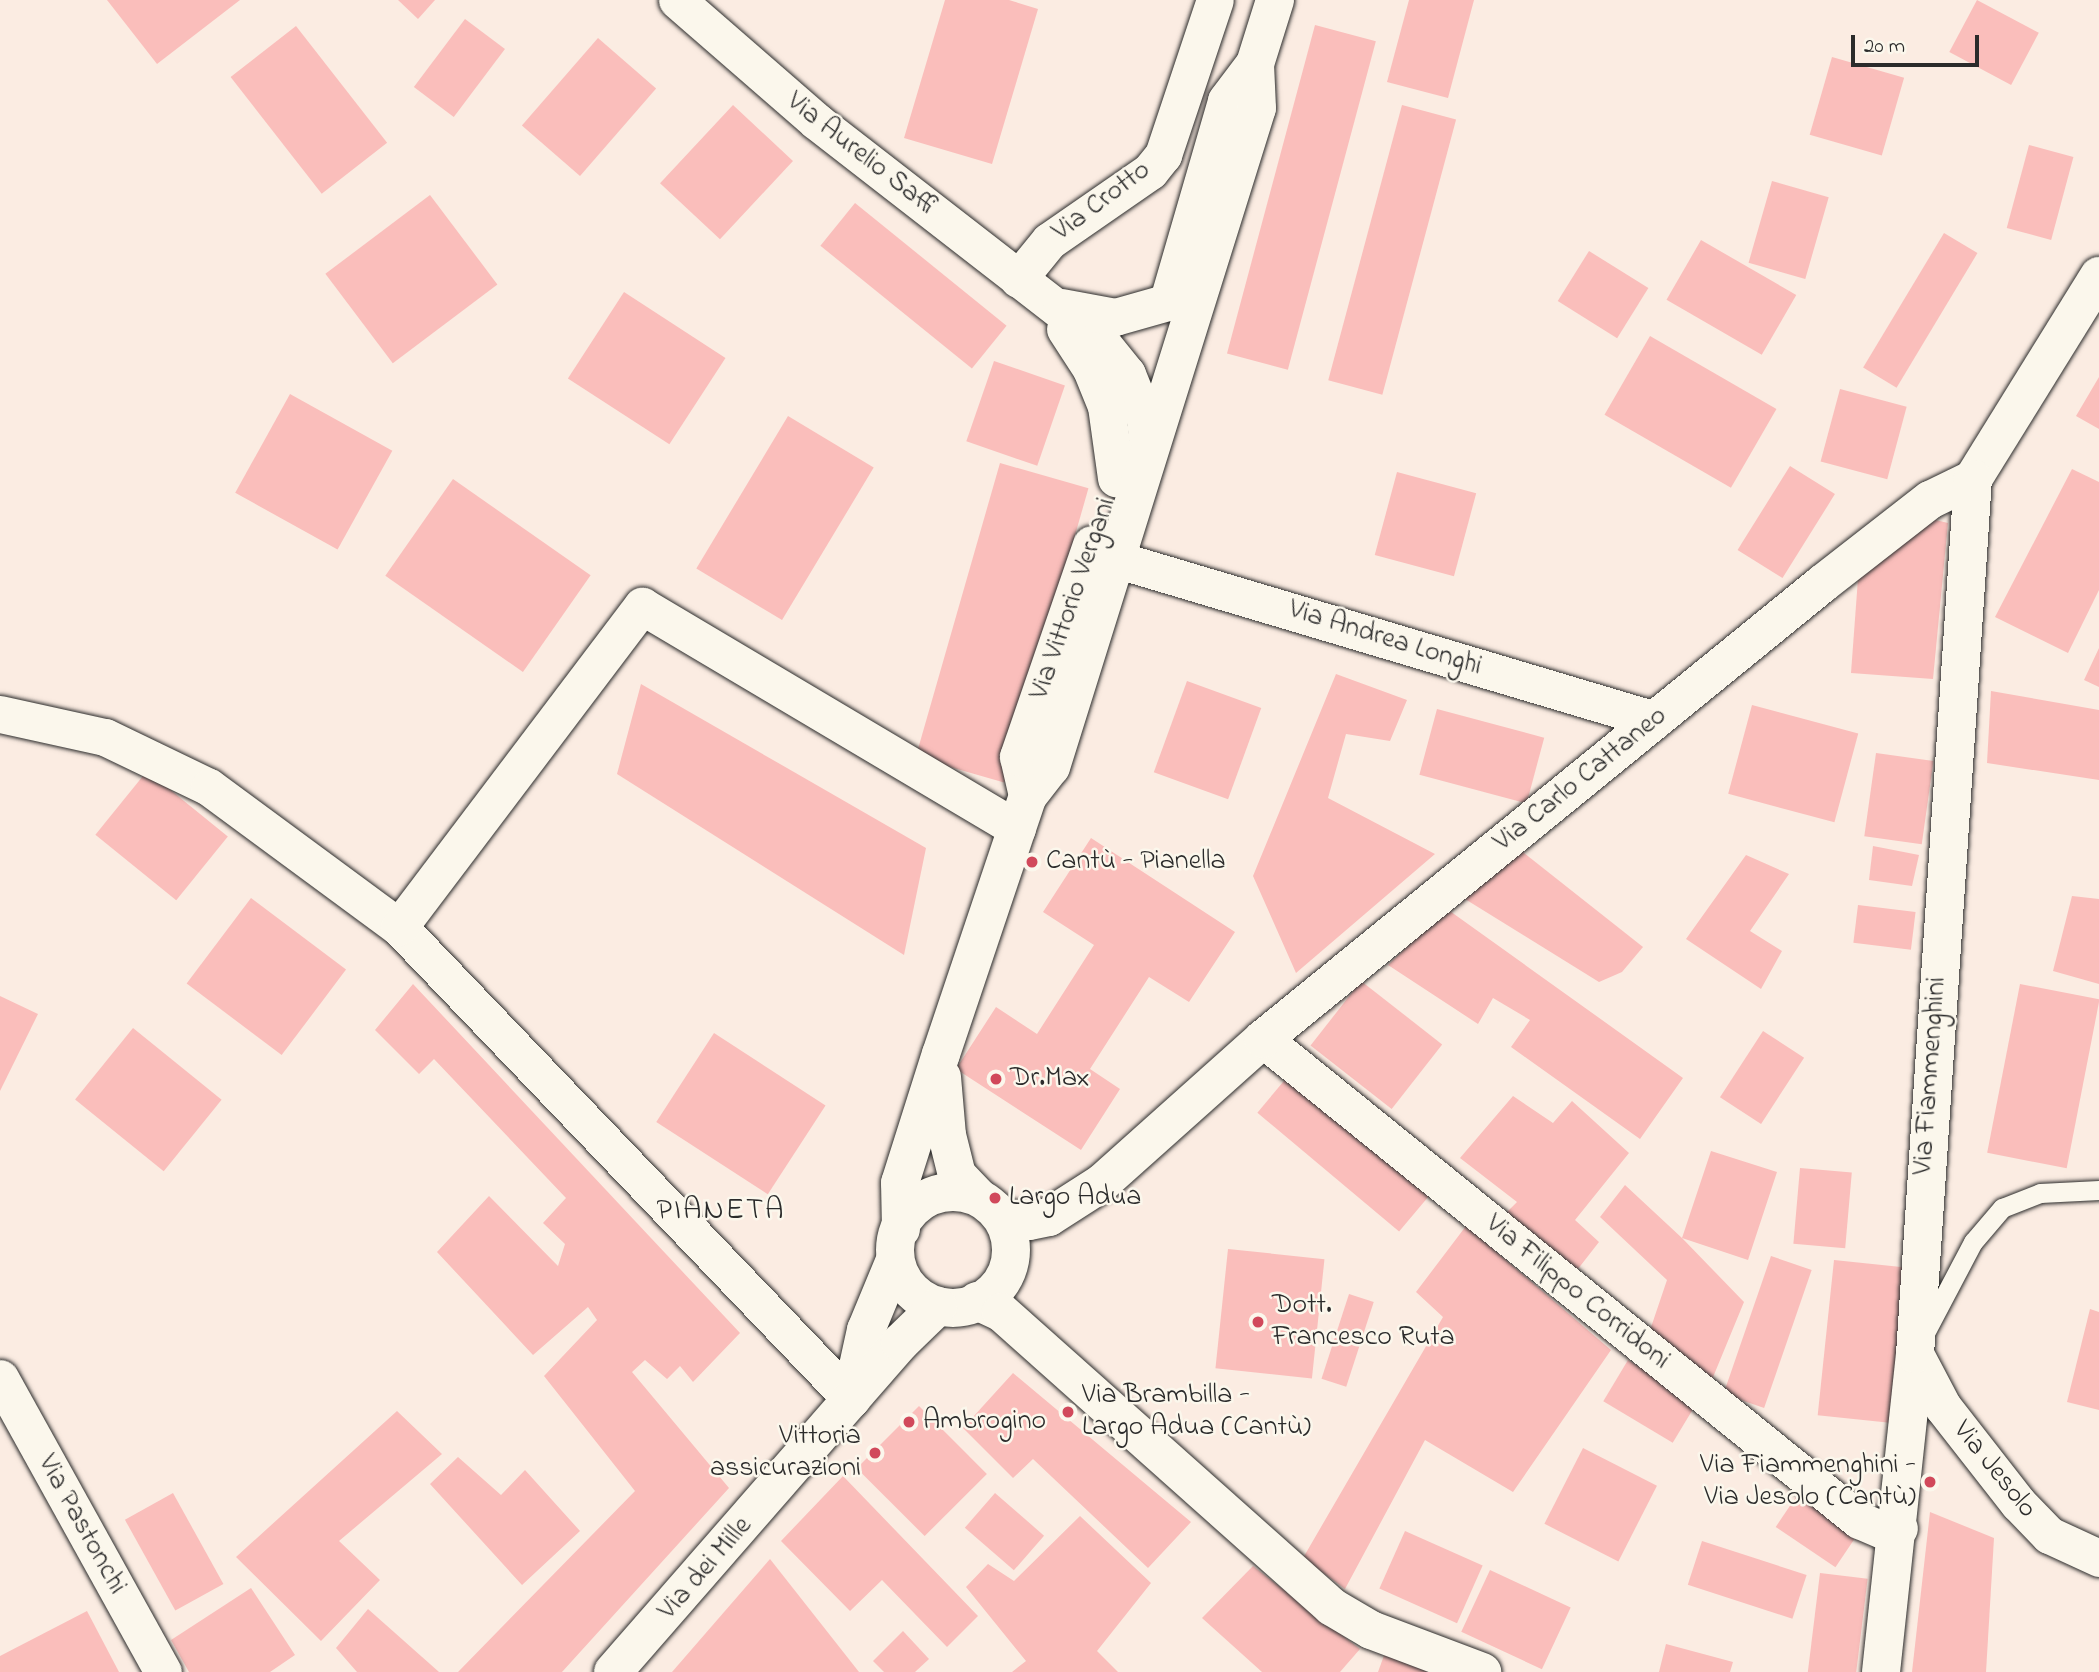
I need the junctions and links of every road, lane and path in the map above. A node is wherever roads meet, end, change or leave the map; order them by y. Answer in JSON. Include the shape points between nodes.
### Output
{"nodes":[{"id":1,"x":677,"y":0,"type":"edge"},
{"id":2,"x":1215,"y":0,"type":"edge"},
{"id":3,"x":1275,"y":0,"type":"edge"},
{"id":4,"x":1255,"y":64,"type":"junction"},
{"id":5,"x":2099,"y":276,"type":"edge"},
{"id":6,"x":1017,"y":279,"type":"junction"},
{"id":7,"x":1168,"y":302,"type":"junction"},
{"id":8,"x":1048,"y":305,"type":"junction"},
{"id":9,"x":1139,"y":402,"type":"junction"},
{"id":10,"x":1148,"y":447,"type":"junction"},
{"id":11,"x":1116,"y":478,"type":"junction"},
{"id":12,"x":1973,"y":479,"type":"junction"},
{"id":13,"x":1115,"y":559,"type":"junction"},
{"id":14,"x":0,"y":714,"type":"edge"},
{"id":15,"x":1655,"y":720,"type":"junction"},
{"id":16,"x":1022,"y":813,"type":"junction"},
{"id":17,"x":399,"y":928,"type":"junction"},
{"id":18,"x":1263,"y":1039,"type":"junction"},
{"id":19,"x":941,"y":1054,"type":"junction"},
{"id":20,"x":2099,"y":1190,"type":"edge"},
{"id":21,"x":991,"y":1208,"type":"junction"},
{"id":22,"x":898,"y":1245,"type":"junction"},
{"id":23,"x":977,"y":1301,"type":"junction"},
{"id":24,"x":938,"y":1306,"type":"junction"},
{"id":25,"x":1915,"y":1354,"type":"junction"},
{"id":26,"x":0,"y":1378,"type":"edge"},
{"id":27,"x":851,"y":1399,"type":"junction"},
{"id":28,"x":1899,"y":1528,"type":"junction"},
{"id":29,"x":2084,"y":1552,"type":"edge"},
{"id":30,"x":648,"y":1636,"type":"junction"},
{"id":31,"x":163,"y":1672,"type":"edge"},
{"id":32,"x":613,"y":1672,"type":"edge"},
{"id":33,"x":633,"y":1672,"type":"edge"},
{"id":34,"x":1482,"y":1672,"type":"edge"},
{"id":35,"x":1881,"y":1672,"type":"edge"}],
"edges":[{"from":1,"to":6,"type":"street","name":"Via Aurelio Saffi","via":[[816,121]]},
{"from":2,"to":6,"type":"street","name":"Via Crotto","via":[[1163,155],[1150,171],[1049,241]]},
{"from":3,"to":4,"type":"street","name":"Via Vittorio Vergani"},
{"from":4,"to":7,"type":"street","name":"Via Vittorio Vergani","via":[[1227,101]]},
{"from":4,"to":10,"type":"street","name":"Via Vittorio Vergani","via":[[1258,108]]},
{"from":5,"to":12,"type":"street"},
{"from":6,"to":8,"type":"street","name":"Via Aurelio Saffi"},
{"from":7,"to":8,"type":"street","name":"Via Aurelio Saffi","via":[[1115,317]]},
{"from":7,"to":9,"type":"street","name":"Via Vittorio Vergani"},
{"from":8,"to":9,"type":"street","name":"Via Aurelio Saffi","via":[[1101,342],[1128,374]]},
{"from":8,"to":11,"type":"street","name":"Via Aurelio Saffi","via":[[1100,387],[1111,429]]},
{"from":9,"to":10,"type":"street","name":"Via Vittorio Vergani"},
{"from":9,"to":11,"type":"street","name":"Via Vittorio Vergani"},
{"from":10,"to":13,"type":"street","name":"Via Vittorio Vergani"},
{"from":11,"to":16,"type":"street","name":"Via Vittorio Vergani","via":[[1019,757]]},
{"from":12,"to":15,"type":"street","name":"Via Carlo Cattaneo","via":[[1930,500],[1893,527]]},
{"from":12,"to":25,"type":"street","name":"Via Fiammenghini"},
{"from":13,"to":15,"type":"street","name":"Via Andrea Longhi"},
{"from":13,"to":16,"type":"street","name":"Via Vittorio Vergani","via":[[1051,767]]},
{"from":14,"to":17,"type":"street","via":[[105,737],[209,787]]},
{"from":15,"to":18,"type":"street","name":"Via Carlo Cattaneo"},
{"from":16,"to":17,"type":"street","via":[[642,606]]},
{"from":16,"to":19,"type":"street","name":"Via Vittorio Vergani"},
{"from":17,"to":27,"type":"street"},
{"from":18,"to":21,"type":"street","name":"Via Carlo Cattaneo","via":[[1102,1183],[1067,1207],[1029,1221]]},
{"from":18,"to":28,"type":"street","name":"Via Filippo Corridoni","via":[[1859,1520],[1883,1530]]},
{"from":19,"to":21,"type":"street","name":"Via Vittorio Vergani","via":[[943,1107],[957,1175]]},
{"from":19,"to":22,"type":"street","name":"Via Vittorio Vergani","via":[[900,1183]]},
{"from":20,"to":25,"type":"lane","via":[[2040,1193],[2002,1208],[1973,1242]]},
{"from":21,"to":22,"type":"street","via":[[950,1192],[923,1202]]},
{"from":21,"to":23,"type":"street","via":[[1011,1256],[1005,1277]]},
{"from":22,"to":24,"type":"street","via":[[902,1280],[925,1304]]},
{"from":22,"to":27,"type":"street","name":"Via dei Mille","via":[[866,1330]]},
{"from":23,"to":24,"type":"street","via":[[952,1308]]},
{"from":23,"to":34,"type":"street","via":[[1001,1312],[1332,1607],[1371,1630]]},
{"from":24,"to":27,"type":"street","name":"Via dei Mille"},
{"from":25,"to":28,"type":"street","name":"Via Fiammenghini"},
{"from":25,"to":29,"type":"street","name":"Via Jesolo","via":[[1942,1407],[2018,1503],[2049,1535]]},
{"from":26,"to":31,"type":"street","name":"Via Pastonchi"},
{"from":27,"to":30,"type":"street","name":"Via dei Mille"},
{"from":28,"to":35,"type":"street","name":"Via Fiammenghini"},
{"from":30,"to":32,"type":"street","name":"Via dei Mille"},
{"from":30,"to":33,"type":"street"}]}
